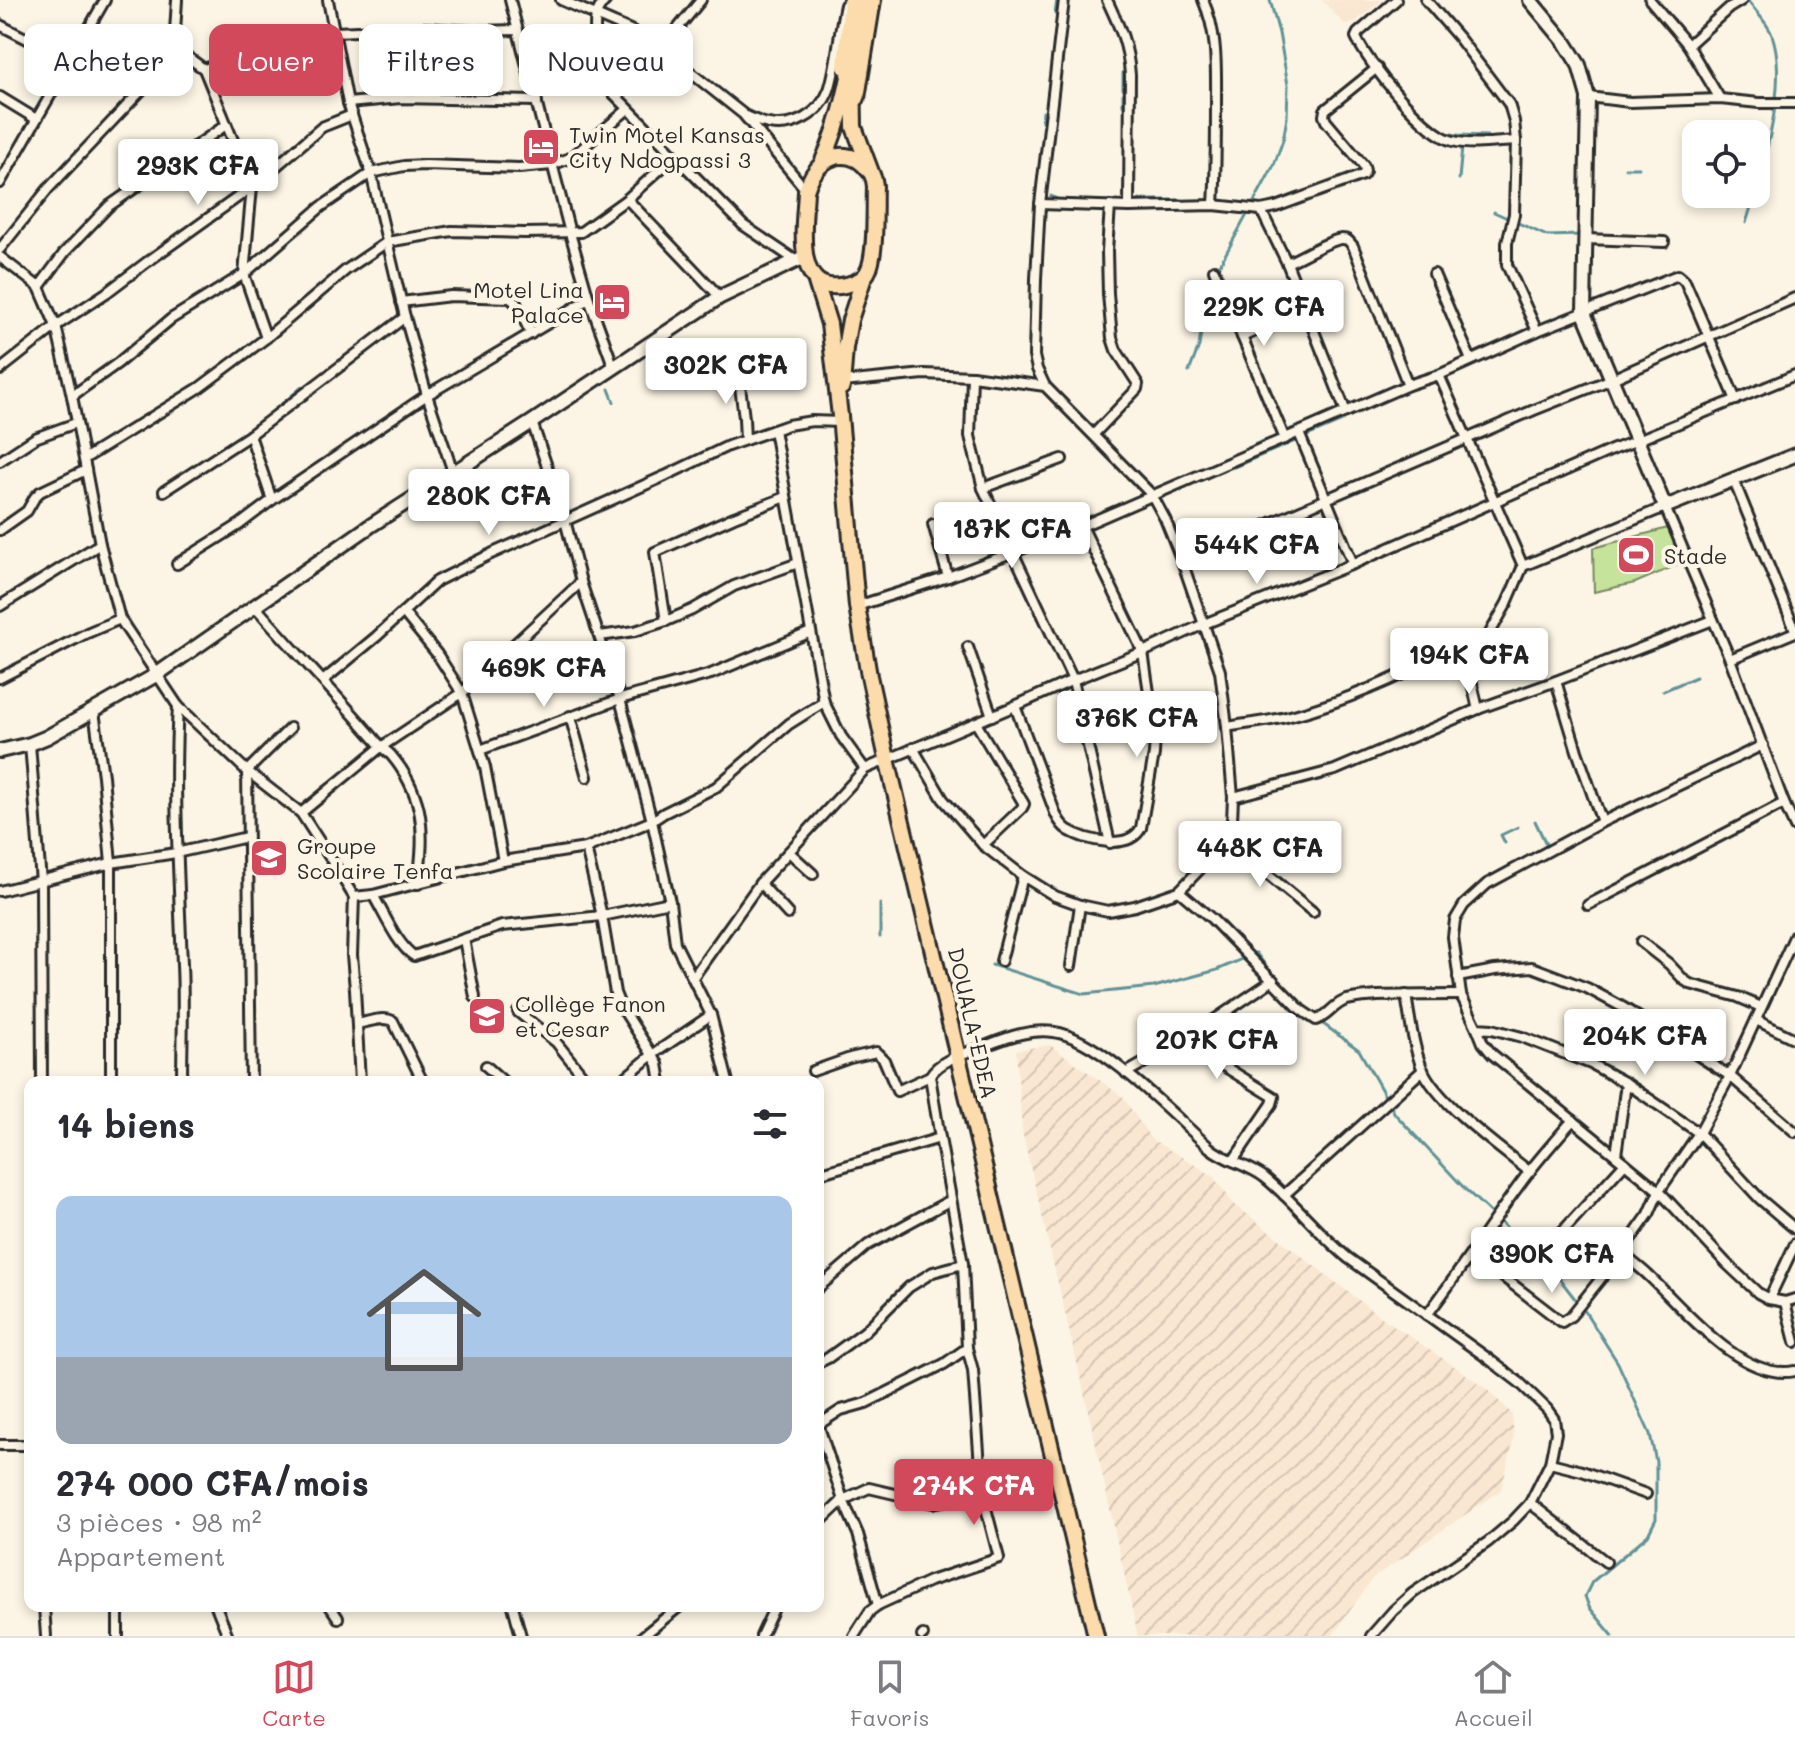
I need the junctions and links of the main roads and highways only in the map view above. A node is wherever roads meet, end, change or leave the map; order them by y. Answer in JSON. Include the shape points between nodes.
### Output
{"nodes":[{"id":1,"x":848,"y":0,"type":"edge"},
{"id":2,"x":862,"y":0,"type":"edge"},
{"id":3,"x":873,"y":0,"type":"edge"},
{"id":4,"x":1530,"y":0,"type":"edge"},
{"id":5,"x":848,"y":111,"type":"junction"},
{"id":6,"x":822,"y":163,"type":"junction"},
{"id":7,"x":871,"y":173,"type":"junction"},
{"id":8,"x":800,"y":258,"type":"junction"},
{"id":9,"x":864,"y":277,"type":"junction"},
{"id":10,"x":816,"y":282,"type":"junction"},
{"id":11,"x":840,"y":419,"type":"junction"},
{"id":12,"x":1795,"y":455,"type":"edge"},
{"id":13,"x":0,"y":751,"type":"edge"},
{"id":14,"x":1096,"y":1636,"type":"edge"}],
"edges":[{"from":1,"to":5,"type":"main road"},
{"from":2,"to":5,"type":"main road"},
{"from":3,"to":5,"type":"main road"},
{"from":4,"to":12,"type":"main road","via":[[1579,65],[1588,97],[1584,313],[1665,507]]},
{"from":5,"to":6,"type":"main road"},
{"from":5,"to":7,"type":"main road"},
{"from":6,"to":7,"type":"main road","via":[[854,158]]},
{"from":6,"to":8,"type":"main road","via":[[806,191]]},
{"from":7,"to":9,"type":"main road","via":[[872,258]]},
{"from":8,"to":10,"type":"main road"},
{"from":8,"to":13,"type":"main road","via":[[720,297],[156,675],[30,744]]},
{"from":9,"to":10,"type":"main road","via":[[837,287]]},
{"from":9,"to":11,"type":"main road","via":[[845,348]]},
{"from":10,"to":11,"type":"main road","via":[[829,324]]},
{"from":11,"to":14,"type":"main road","name":"DOUALA-EDEA","via":[[857,606],[869,676]]}]}
